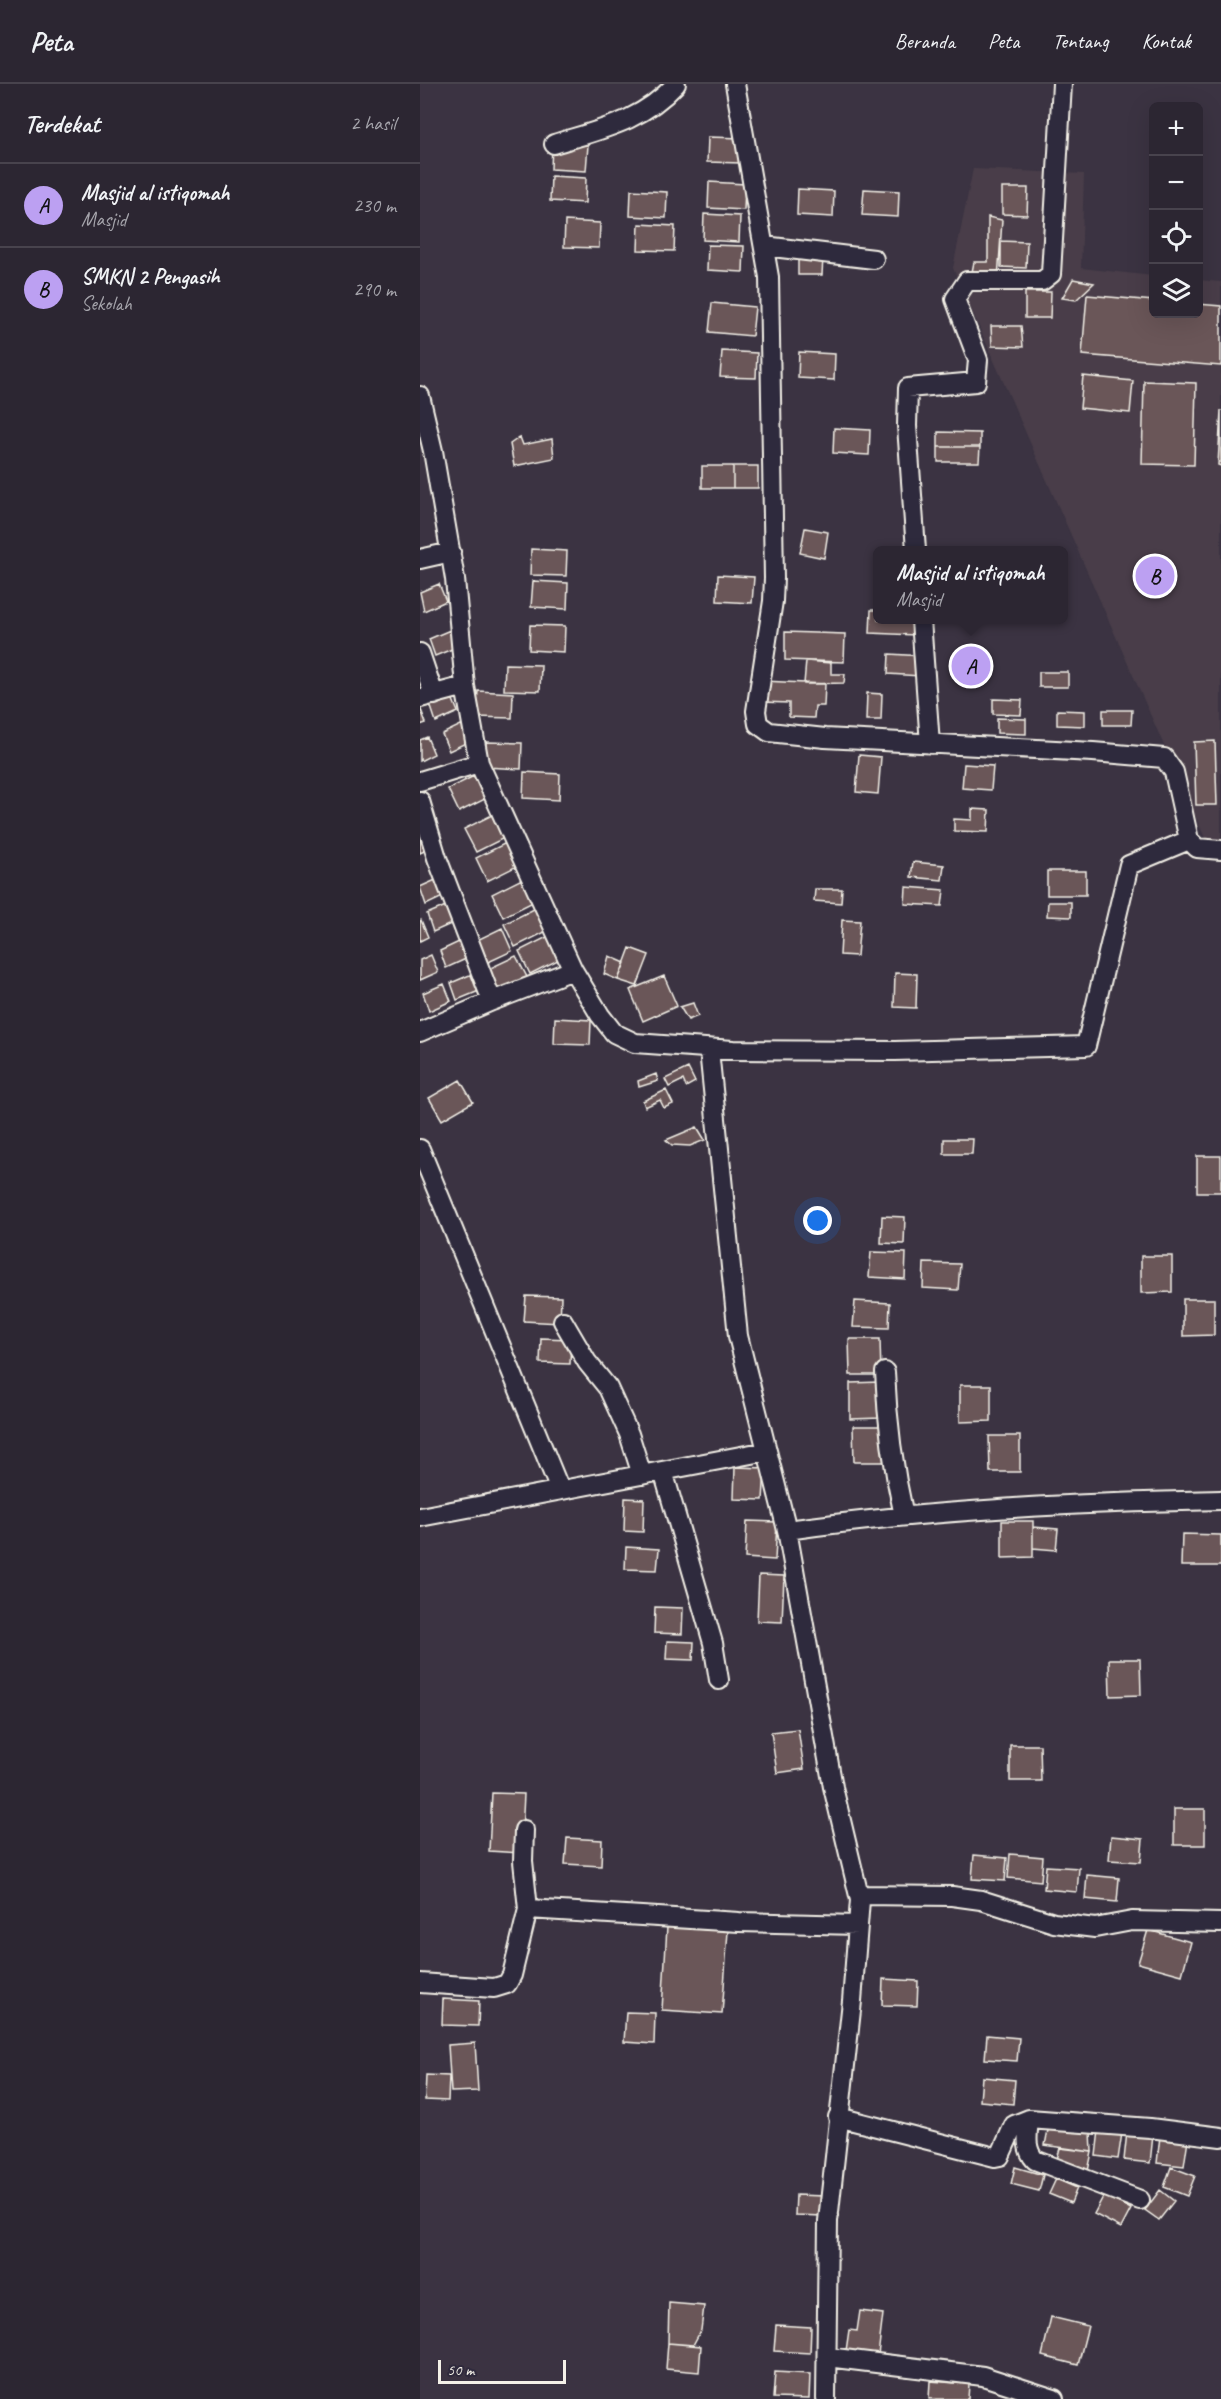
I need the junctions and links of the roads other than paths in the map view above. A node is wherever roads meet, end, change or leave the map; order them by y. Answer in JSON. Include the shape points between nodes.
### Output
{"nodes":[{"id":1,"x":676,"y":84,"type":"edge"},
{"id":2,"x":735,"y":84,"type":"edge"},
{"id":3,"x":1062,"y":84,"type":"edge"},
{"id":4,"x":554,"y":144,"type":"dead end"},
{"id":5,"x":764,"y":246,"type":"junction"},
{"id":6,"x":874,"y":259,"type":"dead end"},
{"id":7,"x":420,"y":396,"type":"edge"},
{"id":8,"x":428,"y":475,"type":"edge"},
{"id":9,"x":916,"y":546,"type":"edge"},
{"id":10,"x":451,"y":552,"type":"junction"},
{"id":11,"x":420,"y":559,"type":"edge"},
{"id":12,"x":921,"y":624,"type":"edge"},
{"id":13,"x":420,"y":652,"type":"edge"},
{"id":14,"x":465,"y":686,"type":"junction"},
{"id":15,"x":427,"y":696,"type":"edge"},
{"id":16,"x":930,"y":744,"type":"junction"},
{"id":17,"x":479,"y":763,"type":"junction"},
{"id":18,"x":420,"y":781,"type":"edge"},
{"id":19,"x":420,"y":801,"type":"edge"},
{"id":20,"x":1189,"y":840,"type":"junction"},
{"id":21,"x":1221,"y":850,"type":"edge"},
{"id":22,"x":437,"y":858,"type":"junction"},
{"id":23,"x":420,"y":866,"type":"edge"},
{"id":24,"x":573,"y":970,"type":"junction"},
{"id":25,"x":492,"y":1001,"type":"junction"},
{"id":26,"x":421,"y":1030,"type":"edge"},
{"id":27,"x":709,"y":1050,"type":"junction"},
{"id":28,"x":420,"y":1149,"type":"edge"},
{"id":29,"x":562,"y":1321,"type":"dead end"},
{"id":30,"x":885,"y":1372,"type":"dead end"},
{"id":31,"x":767,"y":1451,"type":"junction"},
{"id":32,"x":663,"y":1471,"type":"junction"},
{"id":33,"x":642,"y":1474,"type":"junction"},
{"id":34,"x":560,"y":1490,"type":"junction"},
{"id":35,"x":1221,"y":1500,"type":"edge"},
{"id":36,"x":904,"y":1516,"type":"junction"},
{"id":37,"x":420,"y":1517,"type":"edge"},
{"id":38,"x":787,"y":1530,"type":"junction"},
{"id":39,"x":719,"y":1680,"type":"dead end"},
{"id":40,"x":525,"y":1830,"type":"dead end"},
{"id":41,"x":859,"y":1895,"type":"junction"},
{"id":42,"x":528,"y":1909,"type":"junction"},
{"id":43,"x":1221,"y":1923,"type":"edge"},
{"id":44,"x":858,"y":1925,"type":"junction"},
{"id":45,"x":420,"y":1983,"type":"edge"},
{"id":46,"x":838,"y":2117,"type":"junction"},
{"id":47,"x":1029,"y":2119,"type":"junction"},
{"id":48,"x":1221,"y":2137,"type":"edge"},
{"id":49,"x":1140,"y":2200,"type":"dead end"},
{"id":50,"x":827,"y":2357,"type":"junction"},
{"id":51,"x":826,"y":2399,"type":"edge"},
{"id":52,"x":1054,"y":2399,"type":"edge"}],
"edges":[{"from":1,"to":4,"type":"street","via":[[629,121]]},
{"from":2,"to":5,"type":"street"},
{"from":3,"to":9,"type":"street","via":[[1051,274],[1042,281],[968,281],[955,298],[978,360],[976,382],[908,388]]},
{"from":5,"to":6,"type":"street"},
{"from":5,"to":16,"type":"street","via":[[769,277],[774,578],[756,719],[769,732]]},
{"from":7,"to":8,"type":"street"},
{"from":8,"to":10,"type":"street"},
{"from":10,"to":11,"type":"street"},
{"from":10,"to":14,"type":"street"},
{"from":12,"to":16,"type":"street"},
{"from":13,"to":15,"type":"street"},
{"from":14,"to":15,"type":"street"},
{"from":14,"to":17,"type":"street"},
{"from":16,"to":20,"type":"street","via":[[1164,758],[1174,772]]},
{"from":17,"to":18,"type":"street"},
{"from":17,"to":24,"type":"street"},
{"from":19,"to":22,"type":"street"},
{"from":20,"to":21,"type":"street","via":[[1197,848]]},
{"from":20,"to":27,"type":"street","via":[[1129,865],[1086,1046]]},
{"from":22,"to":23,"type":"street"},
{"from":22,"to":25,"type":"street"},
{"from":24,"to":25,"type":"street"},
{"from":24,"to":27,"type":"street","via":[[600,1015],[625,1040],[658,1047]]},
{"from":25,"to":26,"type":"street"},
{"from":27,"to":31,"type":"street","via":[[738,1336]]},
{"from":28,"to":34,"type":"street"},
{"from":29,"to":33,"type":"street","via":[[608,1388]]},
{"from":30,"to":36,"type":"street","via":[[894,1470]]},
{"from":31,"to":32,"type":"street"},
{"from":31,"to":38,"type":"street"},
{"from":32,"to":33,"type":"street"},
{"from":32,"to":39,"type":"street","via":[[713,1643]]},
{"from":33,"to":34,"type":"street"},
{"from":34,"to":37,"type":"street"},
{"from":35,"to":36,"type":"street","via":[[1066,1504]]},
{"from":36,"to":38,"type":"street"},
{"from":38,"to":41,"type":"street","via":[[833,1787]]},
{"from":40,"to":42,"type":"street","via":[[523,1861]]},
{"from":41,"to":43,"type":"street","via":[[962,1897],[1004,1905],[1054,1923],[1095,1928],[1132,1921]]},
{"from":41,"to":44,"type":"street"},
{"from":42,"to":44,"type":"street"},
{"from":42,"to":45,"type":"street","via":[[507,1984],[494,1988]]},
{"from":44,"to":46,"type":"street"},
{"from":46,"to":47,"type":"street","via":[[995,2157],[1004,2152],[1014,2125]]},
{"from":46,"to":50,"type":"street","via":[[828,2221]]},
{"from":47,"to":48,"type":"street"},
{"from":47,"to":49,"type":"street","via":[[1028,2147],[1035,2160]]},
{"from":50,"to":51,"type":"street"},
{"from":50,"to":52,"type":"street","via":[[982,2376]]}]}
